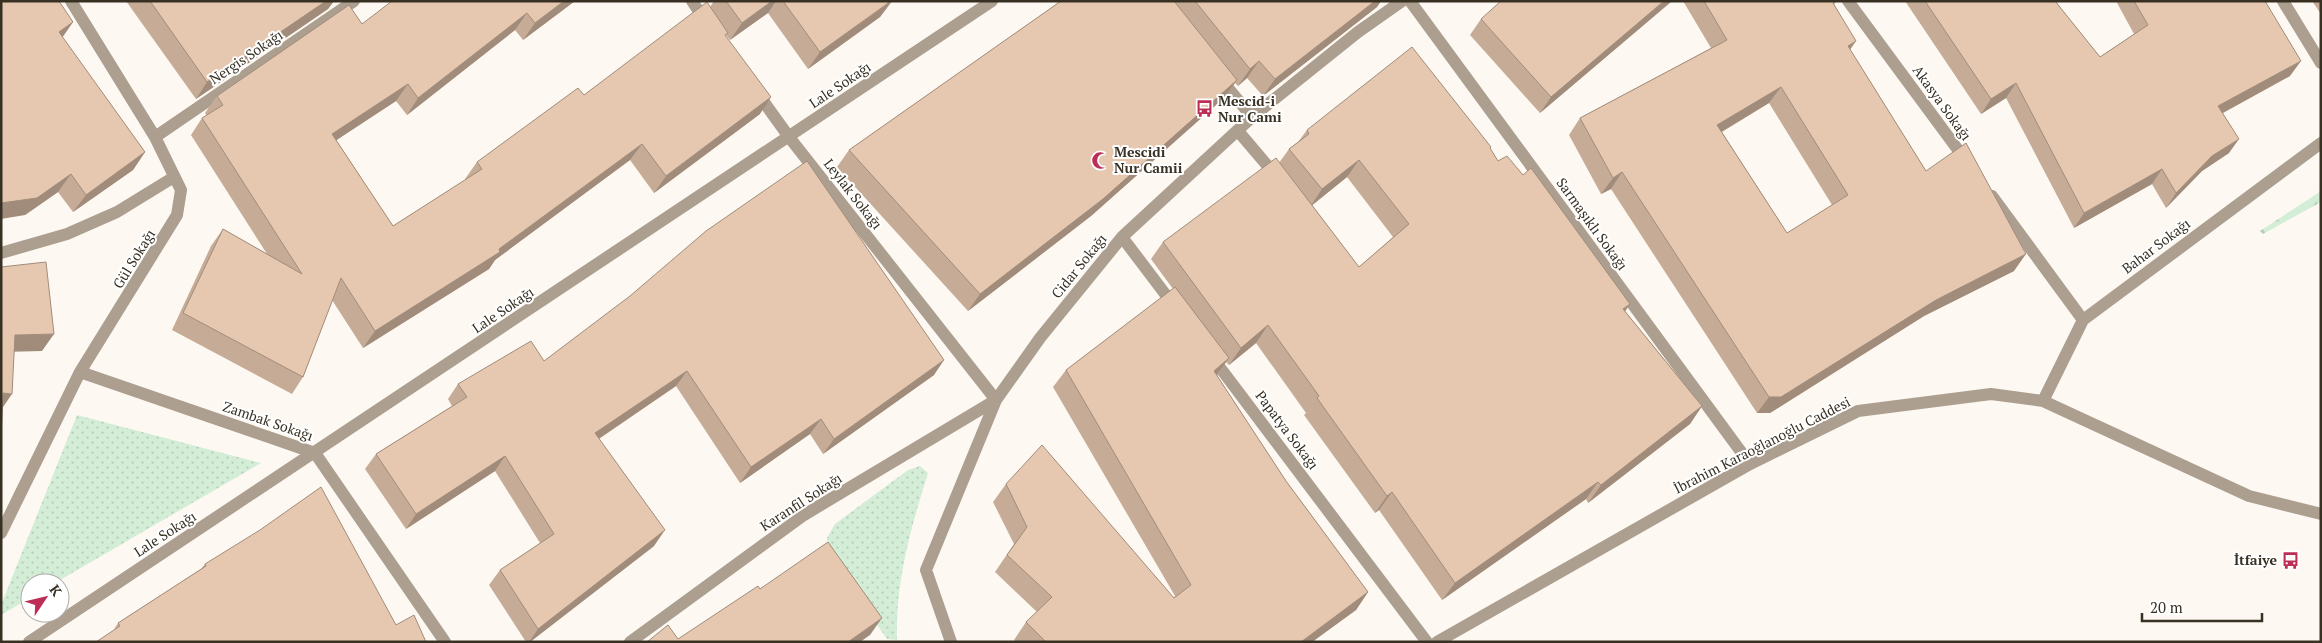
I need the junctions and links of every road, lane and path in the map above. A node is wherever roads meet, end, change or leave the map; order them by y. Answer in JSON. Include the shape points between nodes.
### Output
{"nodes":[{"id":1,"x":71,"y":1,"type":"edge"},
{"id":2,"x":354,"y":1,"type":"edge"},
{"id":3,"x":692,"y":1,"type":"edge"},
{"id":4,"x":992,"y":1,"type":"edge"},
{"id":5,"x":1402,"y":1,"type":"edge"},
{"id":6,"x":1410,"y":1,"type":"edge"},
{"id":7,"x":1848,"y":1,"type":"edge"},
{"id":8,"x":2283,"y":1,"type":"edge"},
{"id":9,"x":715,"y":33,"type":"edge"},
{"id":10,"x":1208,"y":63,"type":"edge"},
{"id":11,"x":2321,"y":63,"type":"edge"},
{"id":12,"x":749,"y":81,"type":"edge"},
{"id":13,"x":1252,"y":117,"type":"junction"},
{"id":14,"x":1238,"y":130,"type":"junction"},
{"id":15,"x":155,"y":137,"type":"junction"},
{"id":16,"x":789,"y":137,"type":"junction"},
{"id":17,"x":2321,"y":143,"type":"edge"},
{"id":18,"x":174,"y":177,"type":"junction"},
{"id":19,"x":1288,"y":190,"type":"edge"},
{"id":20,"x":1122,"y":237,"type":"junction"},
{"id":21,"x":1,"y":253,"type":"edge"},
{"id":22,"x":1182,"y":316,"type":"edge"},
{"id":23,"x":2083,"y":320,"type":"junction"},
{"id":24,"x":1206,"y":348,"type":"edge"},
{"id":25,"x":80,"y":372,"type":"junction"},
{"id":26,"x":996,"y":400,"type":"junction"},
{"id":27,"x":2042,"y":401,"type":"junction"},
{"id":28,"x":315,"y":453,"type":"junction"},
{"id":29,"x":1750,"y":464,"type":"junction"},
{"id":30,"x":2321,"y":514,"type":"edge"},
{"id":31,"x":1,"y":533,"type":"edge"},
{"id":32,"x":29,"y":642,"type":"edge"},
{"id":33,"x":445,"y":642,"type":"edge"},
{"id":34,"x":630,"y":642,"type":"edge"},
{"id":35,"x":951,"y":642,"type":"edge"},
{"id":36,"x":1427,"y":642,"type":"edge"},
{"id":37,"x":1438,"y":642,"type":"edge"}],
"edges":[{"from":1,"to":15,"type":"street","name":"Gül Sokağı"},
{"from":2,"to":15,"type":"street","name":"Nergis Sokağı"},
{"from":3,"to":9,"type":"street"},
{"from":4,"to":16,"type":"street","name":"Lale Sokağı"},
{"from":5,"to":13,"type":"street","name":"Cidar Sokağı"},
{"from":6,"to":29,"type":"street","name":"Sarmaşıklı Sokağı"},
{"from":7,"to":23,"type":"street","name":"Akasya Sokağı"},
{"from":8,"to":11,"type":"street"},
{"from":10,"to":13,"type":"street"},
{"from":12,"to":16,"type":"street","name":"Leylak Sokağı"},
{"from":13,"to":14,"type":"street","name":"Cidar Sokağı"},
{"from":14,"to":19,"type":"street"},
{"from":14,"to":20,"type":"street","name":"Cidar Sokağı"},
{"from":15,"to":18,"type":"street","name":"Gül Sokağı"},
{"from":16,"to":26,"type":"street","name":"Leylak Sokağı"},
{"from":16,"to":28,"type":"street","name":"Lale Sokağı"},
{"from":17,"to":23,"type":"street","name":"Bahar Sokağı"},
{"from":18,"to":21,"type":"street","via":[[118,212],[67,234]]},
{"from":18,"to":25,"type":"street","name":"Gül Sokağı","via":[[181,190],[178,215]]},
{"from":20,"to":22,"type":"street"},
{"from":20,"to":26,"type":"street","name":"Cidar Sokağı","via":[[1040,338]]},
{"from":23,"to":27,"type":"street","name":"Bahar Sokağı"},
{"from":24,"to":36,"type":"street","name":"Papatya Sokağı"},
{"from":25,"to":28,"type":"street","name":"Zambak Sokağı"},
{"from":25,"to":31,"type":"street","name":"Gül Sokağı"},
{"from":26,"to":34,"type":"street","name":"Karanfil Sokağı","via":[[804,515]]},
{"from":26,"to":35,"type":"street","name":"Cidar Sokağı","via":[[926,570]]},
{"from":27,"to":29,"type":"street","name":"İbrahim Karaoğlanoğlu Caddesi","via":[[1991,394],[1858,410]]},
{"from":27,"to":30,"type":"street","name":"İbrahim Karaoğlanoğlu Caddesi","via":[[2250,496]]},
{"from":28,"to":32,"type":"street","name":"Lale Sokağı"},
{"from":28,"to":33,"type":"street","name":"Zambak Sokağı"},
{"from":29,"to":37,"type":"street","name":"İbrahim Karaoğlanoğlu Caddesi"}]}
